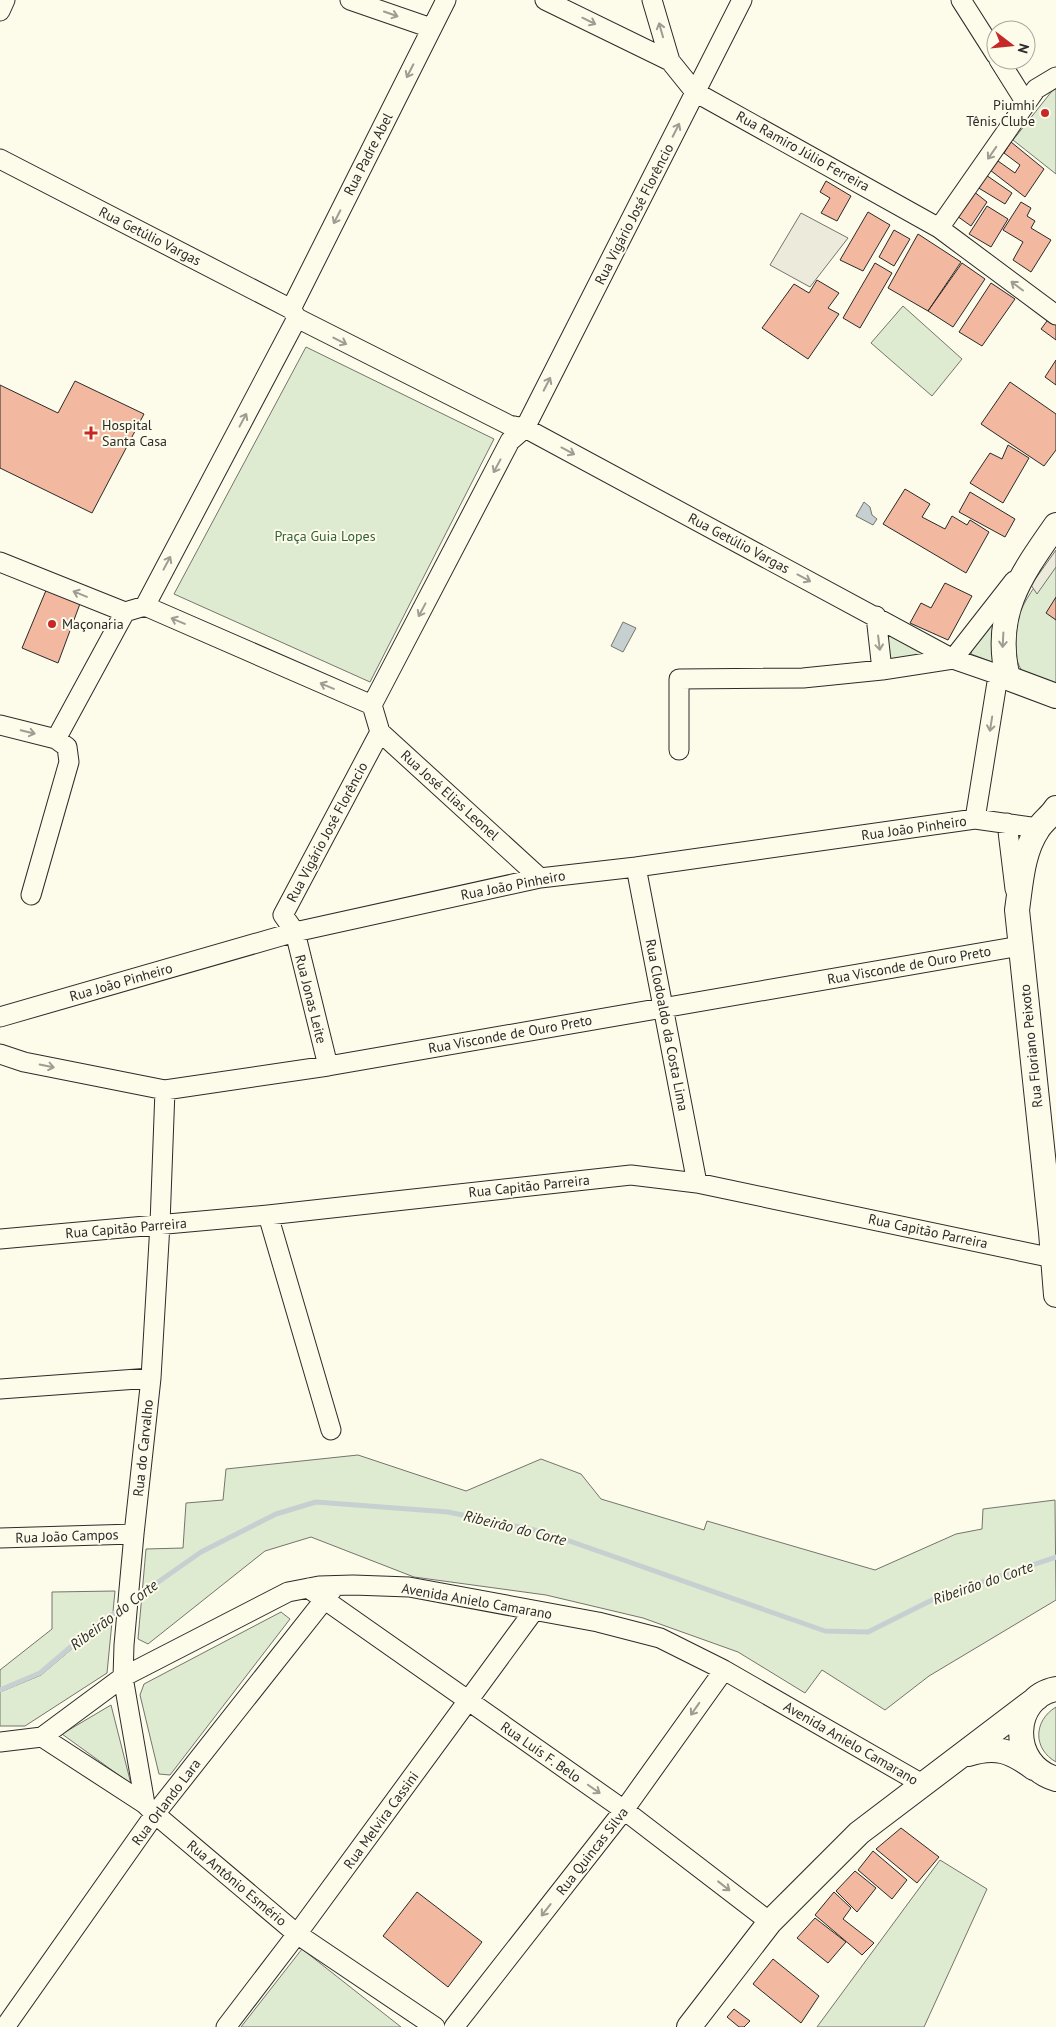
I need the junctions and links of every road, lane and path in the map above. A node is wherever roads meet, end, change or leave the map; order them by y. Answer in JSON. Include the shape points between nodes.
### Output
{"nodes":[{"id":1,"x":5,"y":0,"type":"edge"},
{"id":2,"x":350,"y":0,"type":"edge"},
{"id":3,"x":446,"y":0,"type":"edge"},
{"id":4,"x":545,"y":0,"type":"edge"},
{"id":5,"x":652,"y":0,"type":"edge"},
{"id":6,"x":742,"y":0,"type":"edge"},
{"id":7,"x":961,"y":0,"type":"edge"},
{"id":8,"x":0,"y":11,"type":"edge"},
{"id":9,"x":432,"y":28,"type":"junction"},
{"id":10,"x":986,"y":39,"type":"edge"},
{"id":11,"x":670,"y":61,"type":"junction"},
{"id":12,"x":1005,"y":70,"type":"edge"},
{"id":13,"x":1056,"y":77,"type":"edge"},
{"id":14,"x":695,"y":92,"type":"junction"},
{"id":15,"x":1026,"y":103,"type":"junction"},
{"id":16,"x":0,"y":159,"type":"edge"},
{"id":17,"x":939,"y":228,"type":"junction"},
{"id":18,"x":294,"y":313,"type":"junction"},
{"id":19,"x":1056,"y":315,"type":"edge"},
{"id":20,"x":515,"y":431,"type":"junction"},
{"id":21,"x":1056,"y":525,"type":"edge"},
{"id":22,"x":0,"y":562,"type":"edge"},
{"id":23,"x":1030,"y":562,"type":"junction"},
{"id":24,"x":145,"y":606,"type":"junction"},
{"id":25,"x":125,"y":612,"type":"junction"},
{"id":26,"x":876,"y":616,"type":"junction"},
{"id":27,"x":953,"y":659,"type":"junction"},
{"id":28,"x":882,"y":670,"type":"junction"},
{"id":29,"x":1003,"y":677,"type":"junction"},
{"id":30,"x":1056,"y":696,"type":"edge"},
{"id":31,"x":372,"y":705,"type":"junction"},
{"id":32,"x":0,"y":725,"type":"edge"},
{"id":33,"x":380,"y":732,"type":"junction"},
{"id":34,"x":56,"y":739,"type":"junction"},
{"id":35,"x":678,"y":750,"type":"dead end"},
{"id":36,"x":1056,"y":808,"type":"edge"},
{"id":37,"x":975,"y":819,"type":"junction"},
{"id":38,"x":1022,"y":834,"type":"junction"},
{"id":39,"x":636,"y":867,"type":"junction"},
{"id":40,"x":540,"y":878,"type":"junction"},
{"id":41,"x":31,"y":895,"type":"dead end"},
{"id":42,"x":295,"y":932,"type":"junction"},
{"id":43,"x":1020,"y":946,"type":"junction"},
{"id":44,"x":664,"y":1007,"type":"junction"},
{"id":45,"x":0,"y":1017,"type":"edge"},
{"id":46,"x":0,"y":1054,"type":"edge"},
{"id":47,"x":328,"y":1066,"type":"junction"},
{"id":48,"x":165,"y":1090,"type":"junction"},
{"id":49,"x":1051,"y":1178,"type":"edge"},
{"id":50,"x":697,"y":1182,"type":"junction"},
{"id":51,"x":268,"y":1215,"type":"junction"},
{"id":52,"x":160,"y":1224,"type":"junction"},
{"id":53,"x":1054,"y":1232,"type":"edge"},
{"id":54,"x":0,"y":1239,"type":"edge"},
{"id":55,"x":1053,"y":1258,"type":"junction"},
{"id":56,"x":1056,"y":1295,"type":"edge"},
{"id":57,"x":151,"y":1378,"type":"junction"},
{"id":58,"x":0,"y":1389,"type":"edge"},
{"id":59,"x":331,"y":1430,"type":"dead end"},
{"id":60,"x":134,"y":1534,"type":"junction"},
{"id":61,"x":0,"y":1538,"type":"edge"},
{"id":62,"x":337,"y":1585,"type":"junction"},
{"id":63,"x":308,"y":1588,"type":"junction"},
{"id":64,"x":324,"y":1599,"type":"junction"},
{"id":65,"x":533,"y":1612,"type":"junction"},
{"id":66,"x":724,"y":1670,"type":"junction"},
{"id":67,"x":123,"y":1677,"type":"junction"},
{"id":68,"x":1050,"y":1691,"type":"edge"},
{"id":69,"x":468,"y":1701,"type":"junction"},
{"id":70,"x":42,"y":1737,"type":"junction"},
{"id":71,"x":0,"y":1742,"type":"edge"},
{"id":72,"x":964,"y":1755,"type":"junction"},
{"id":73,"x":1049,"y":1777,"type":"edge"},
{"id":74,"x":924,"y":1785,"type":"junction"},
{"id":75,"x":150,"y":1809,"type":"junction"},
{"id":76,"x":624,"y":1810,"type":"junction"},
{"id":77,"x":770,"y":1922,"type":"junction"},
{"id":78,"x":297,"y":1934,"type":"junction"},
{"id":79,"x":5,"y":2027,"type":"edge"},
{"id":80,"x":226,"y":2027,"type":"edge"},
{"id":81,"x":435,"y":2027,"type":"edge"},
{"id":82,"x":454,"y":2027,"type":"edge"},
{"id":83,"x":689,"y":2027,"type":"edge"}],
"edges":[{"from":1,"to":8,"type":"street"},
{"from":2,"to":9,"type":"street","one_way":true},
{"from":3,"to":9,"type":"street","name":"Rua Padre Abel"},
{"from":4,"to":11,"type":"street","name":"Rua Ramiro Júlio Ferreira","one_way":true},
{"from":11,"to":5,"type":"street","one_way":true},
{"from":6,"to":14,"type":"street","name":"Rua Vigário José Florêncio"},
{"from":7,"to":10,"type":"street"},
{"from":9,"to":18,"type":"street","name":"Rua Padre Abel","one_way":true},
{"from":11,"to":14,"type":"street","name":"Rua Ramiro Júlio Ferreira"},
{"from":12,"to":15,"type":"street"},
{"from":13,"to":15,"type":"street","via":[[1036,89]]},
{"from":14,"to":17,"type":"street","name":"Rua Ramiro Júlio Ferreira"},
{"from":20,"to":14,"type":"street","name":"Rua Vigário José Florêncio","one_way":true},
{"from":15,"to":17,"type":"street","one_way":true},
{"from":16,"to":18,"type":"street","name":"Rua Getúlio Vargas"},
{"from":19,"to":17,"type":"street","name":"Rua Ramiro Júlio Ferreira","one_way":true},
{"from":18,"to":20,"type":"street","one_way":true},
{"from":24,"to":18,"type":"street","one_way":true},
{"from":20,"to":26,"type":"street","name":"Rua Getúlio Vargas","one_way":true},
{"from":20,"to":31,"type":"street","one_way":true},
{"from":21,"to":23,"type":"main road"},
{"from":25,"to":22,"type":"street","one_way":true},
{"from":23,"to":27,"type":"street"},
{"from":23,"to":29,"type":"main road","one_way":true,"via":[[1012,595],[1003,636]]},
{"from":24,"to":25,"type":"street"},
{"from":31,"to":24,"type":"street","one_way":true},
{"from":25,"to":34,"type":"street"},
{"from":26,"to":27,"type":"street","name":"Rua Getúlio Vargas"},
{"from":26,"to":28,"type":"street","one_way":true},
{"from":27,"to":28,"type":"street"},
{"from":27,"to":29,"type":"street","name":"Rua Getúlio Vargas"},
{"from":28,"to":35,"type":"street","via":[[803,678],[680,679]]},
{"from":29,"to":30,"type":"main road"},
{"from":29,"to":37,"type":"street","one_way":true},
{"from":31,"to":33,"type":"street"},
{"from":32,"to":34,"type":"street","one_way":true},
{"from":33,"to":40,"type":"street","name":"Rua José Elias Leonel"},
{"from":33,"to":42,"type":"street","name":"Rua Vigário José Florêncio","via":[[283,915]]},
{"from":34,"to":41,"type":"street","via":[[67,747],[69,762]]},
{"from":36,"to":38,"type":"main road","name":"Rua Floriano Peixoto","via":[[1051,816]]},
{"from":37,"to":38,"type":"street","name":"Rua João Pinheiro"},
{"from":37,"to":39,"type":"street","name":"Rua João Pinheiro"},
{"from":38,"to":43,"type":"main road","name":"Rua Floriano Peixoto","via":[[1024,863],[1017,910]]},
{"from":39,"to":40,"type":"street","name":"Rua João Pinheiro"},
{"from":39,"to":44,"type":"street","name":"Rua Clodoaldo da Costa Lima"},
{"from":40,"to":42,"type":"street","name":"Rua João Pinheiro"},
{"from":42,"to":45,"type":"street","name":"Rua João Pinheiro"},
{"from":42,"to":47,"type":"street","name":"Rua Jonas Leite"},
{"from":43,"to":44,"type":"street","name":"Rua Visconde de Ouro Preto"},
{"from":43,"to":49,"type":"main road","name":"Rua Floriano Peixoto"},
{"from":44,"to":47,"type":"street","name":"Rua Visconde de Ouro Preto"},
{"from":44,"to":50,"type":"street","name":"Rua Clodoaldo da Costa Lima"},
{"from":46,"to":48,"type":"street","name":"Rua Visconde de Ouro Preto","one_way":true,"via":[[24,1062]]},
{"from":47,"to":48,"type":"street","name":"Rua Visconde de Ouro Preto"},
{"from":48,"to":52,"type":"street","name":"Rua do Carvalho"},
{"from":49,"to":53,"type":"main road","name":"Rua Floriano Peixoto"},
{"from":50,"to":51,"type":"street","name":"Rua Capitão Parreira","via":[[631,1175]]},
{"from":50,"to":55,"type":"street","name":"Rua Capitão Parreira"},
{"from":51,"to":52,"type":"street","name":"Rua Capitão Parreira"},
{"from":51,"to":59,"type":"street"},
{"from":52,"to":54,"type":"street","name":"Rua Capitão Parreira"},
{"from":52,"to":57,"type":"street","name":"Rua do Carvalho"},
{"from":53,"to":55,"type":"main road","name":"Rua Floriano Peixoto"},
{"from":55,"to":56,"type":"main road","name":"Rua Floriano Peixoto"},
{"from":57,"to":58,"type":"street"},
{"from":57,"to":60,"type":"street","name":"Rua do Carvalho"},
{"from":60,"to":61,"type":"street","name":"Rua João Campos"},
{"from":60,"to":67,"type":"street","name":"Rua do Carvalho"},
{"from":62,"to":63,"type":"street","name":"Avenida Anielo Camarano"},
{"from":62,"to":64,"type":"street","name":"Rua Orlando Lara"},
{"from":62,"to":65,"type":"street","name":"Avenida Anielo Camarano","via":[[409,1587]]},
{"from":63,"to":64,"type":"street","name":"Rua Luís F. Belo"},
{"from":63,"to":67,"type":"street","name":"Avenida Anielo Camarano","via":[[288,1592]]},
{"from":64,"to":69,"type":"street","name":"Rua Luís F. Belo"},
{"from":64,"to":75,"type":"street","name":"Rua Orlando Lara"},
{"from":65,"to":66,"type":"street","name":"Avenida Anielo Camarano","via":[[598,1622],[660,1638]]},
{"from":65,"to":69,"type":"street","name":"Rua Melvira Cassini"},
{"from":66,"to":74,"type":"street","name":"Avenida Anielo Camarano"},
{"from":66,"to":76,"type":"street","name":"Rua Quincas Silva","one_way":true},
{"from":67,"to":70,"type":"street","name":"Avenida Anielo Camarano"},
{"from":67,"to":75,"type":"street","name":"Rua do Carvalho"},
{"from":68,"to":72,"type":"main road"},
{"from":68,"to":73,"type":"main road","via":[[1027,1710],[1021,1725],[1021,1742],[1026,1757]]},
{"from":69,"to":76,"type":"street","name":"Rua Luís F. Belo","one_way":true},
{"from":69,"to":78,"type":"street","name":"Rua Melvira Cassini"},
{"from":70,"to":71,"type":"street","name":"Avenida Anielo Camarano"},
{"from":70,"to":75,"type":"street","name":"Rua Antônio Esmério"},
{"from":72,"to":73,"type":"main road","via":[[985,1748],[996,1750],[1018,1756]]},
{"from":72,"to":74,"type":"main road"},
{"from":74,"to":77,"type":"main road","via":[[859,1833]]},
{"from":75,"to":78,"type":"street","name":"Rua Antônio Esmério"},
{"from":75,"to":79,"type":"street","name":"Rua Orlando Lara"},
{"from":76,"to":77,"type":"street","name":"Rua Luís F. Belo","one_way":true},
{"from":76,"to":82,"type":"street","name":"Rua Quincas Silva","one_way":true},
{"from":77,"to":83,"type":"main road"},
{"from":78,"to":80,"type":"street","name":"Rua Melvira Cassini"},
{"from":78,"to":81,"type":"street","name":"Rua Antônio Esmério"}]}
